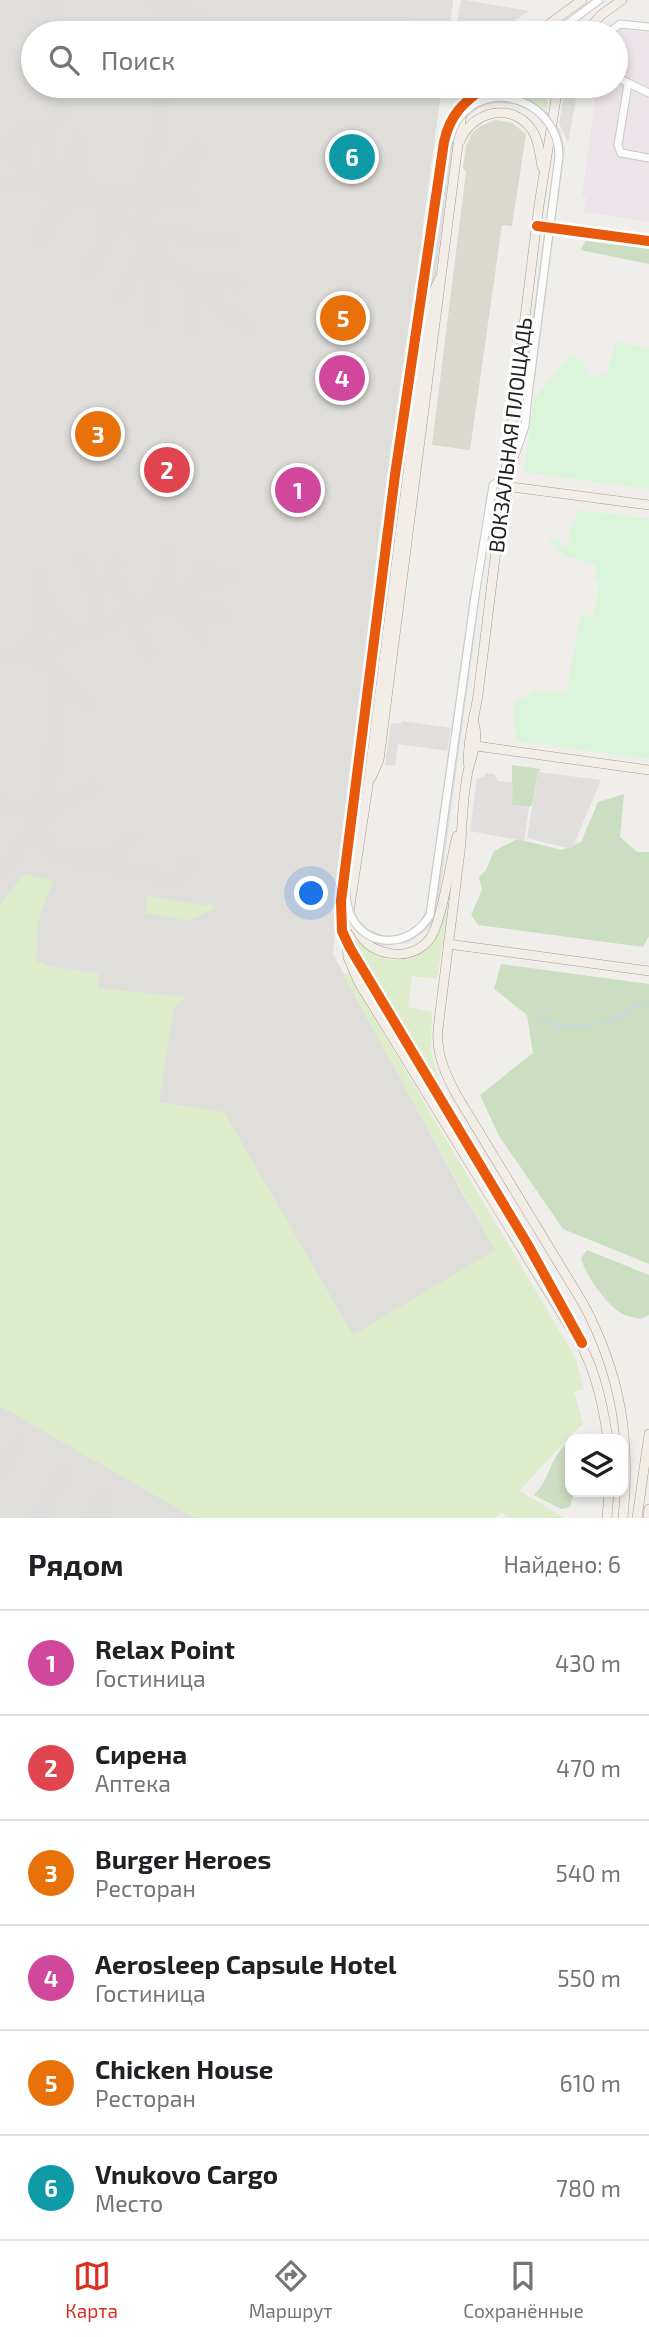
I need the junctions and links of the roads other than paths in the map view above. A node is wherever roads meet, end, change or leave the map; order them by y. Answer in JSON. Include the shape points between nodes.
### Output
{"nodes":[{"id":1,"x":582,"y":0,"type":"edge"},
{"id":2,"x":622,"y":0,"type":"edge"},
{"id":3,"x":598,"y":1,"type":"edge"},
{"id":4,"x":553,"y":21,"type":"edge"},
{"id":5,"x":571,"y":21,"type":"edge"},
{"id":6,"x":596,"y":21,"type":"edge"},
{"id":7,"x":628,"y":25,"type":"edge"},
{"id":8,"x":649,"y":27,"type":"edge"},
{"id":9,"x":628,"y":84,"type":"edge"},
{"id":10,"x":649,"y":93,"type":"edge"},
{"id":11,"x":467,"y":98,"type":"edge"},
{"id":12,"x":470,"y":98,"type":"edge"},
{"id":13,"x":556,"y":98,"type":"edge"},
{"id":14,"x":626,"y":98,"type":"edge"},
{"id":15,"x":649,"y":158,"type":"edge"},
{"id":16,"x":455,"y":159,"type":"junction"},
{"id":17,"x":442,"y":168,"type":"junction"},
{"id":18,"x":543,"y":175,"type":"junction"},
{"id":19,"x":537,"y":226,"type":"junction"},
{"id":20,"x":649,"y":241,"type":"edge"},
{"id":21,"x":440,"y":278,"type":"junction"},
{"id":22,"x":407,"y":478,"type":"junction"},
{"id":23,"x":504,"y":482,"type":"junction"},
{"id":24,"x":413,"y":490,"type":"junction"},
{"id":25,"x":649,"y":505,"type":"edge"},
{"id":26,"x":387,"y":630,"type":"junction"},
{"id":27,"x":394,"y":641,"type":"junction"},
{"id":28,"x":474,"y":723,"type":"junction"},
{"id":29,"x":476,"y":746,"type":"junction"},
{"id":30,"x":468,"y":771,"type":"junction"},
{"id":31,"x":649,"y":771,"type":"edge"},
{"id":32,"x":368,"y":786,"type":"junction"},
{"id":33,"x":462,"y":816,"type":"junction"},
{"id":34,"x":345,"y":873,"type":"junction"},
{"id":35,"x":348,"y":911,"type":"junction"},
{"id":36,"x":448,"y":944,"type":"junction"},
{"id":37,"x":649,"y":971,"type":"edge"},
{"id":38,"x":582,"y":1343,"type":"junction"},
{"id":39,"x":607,"y":1434,"type":"edge"},
{"id":40,"x":649,"y":1434,"type":"edge"},
{"id":41,"x":609,"y":1497,"type":"edge"},
{"id":42,"x":649,"y":1509,"type":"edge"},
{"id":43,"x":607,"y":1518,"type":"edge"},
{"id":44,"x":623,"y":1518,"type":"edge"},
{"id":45,"x":638,"y":1518,"type":"edge"},
{"id":46,"x":648,"y":1518,"type":"edge"}],
"edges":[{"from":1,"to":4,"type":"main road"},
{"from":2,"to":6,"type":"main road"},
{"from":3,"to":5,"type":"street"},
{"from":7,"to":8,"type":"street"},
{"from":9,"to":10,"type":"street"},
{"from":11,"to":16,"type":"main road"},
{"from":12,"to":17,"type":"street","bridge":true,"via":[[451,119]]},
{"from":13,"to":18,"type":"main road","name":"ВОКЗАЛЬНАЯ ПЛОЩАДЬ"},
{"from":14,"to":15,"type":"street","via":[[619,150]]},
{"from":16,"to":18,"type":"main road","via":[[461,137],[474,121],[490,113],[508,113],[534,133]]},
{"from":16,"to":21,"type":"main road"},
{"from":17,"to":23,"type":"street","bridge":true,"via":[[457,121],[486,101],[508,98],[530,105],[554,130],[559,156],[524,426]]},
{"from":17,"to":34,"type":"street","via":[[394,487]]},
{"from":18,"to":19,"type":"main road","name":"ВОКЗАЛЬНАЯ ПЛОЩАДЬ"},
{"from":19,"to":20,"type":"street"},
{"from":19,"to":23,"type":"main road","name":"ВОКЗАЛЬНАЯ ПЛОЩАДЬ"},
{"from":21,"to":22,"type":"main road","via":[[430,299]]},
{"from":21,"to":24,"type":"main road"},
{"from":22,"to":24,"type":"main road"},
{"from":22,"to":26,"type":"main road"},
{"from":23,"to":25,"type":"main road"},
{"from":23,"to":28,"type":"main road","name":"ВОКЗАЛЬНАЯ ПЛОЩАДЬ"},
{"from":23,"to":34,"type":"street","bridge":true,"via":[[493,485],[430,915],[407,938],[387,941],[370,937],[349,914]]},
{"from":24,"to":27,"type":"main road"},
{"from":26,"to":27,"type":"main road"},
{"from":26,"to":32,"type":"main road"},
{"from":27,"to":32,"type":"main road","via":[[379,760]]},
{"from":28,"to":29,"type":"main road","name":"ВОКЗАЛЬНАЯ ПЛОЩАДЬ"},
{"from":28,"to":30,"type":"main road","name":"ВОКЗАЛЬНАЯ ПЛОЩАДЬ","via":[[468,735]]},
{"from":29,"to":30,"type":"main road","name":"ВОКЗАЛЬНАЯ ПЛОЩАДЬ"},
{"from":29,"to":31,"type":"main road"},
{"from":30,"to":33,"type":"main road","name":"ВОКЗАЛЬНАЯ ПЛОЩАДЬ"},
{"from":32,"to":35,"type":"main road"},
{"from":33,"to":35,"type":"main road","via":[[434,932],[423,946],[402,954],[374,949],[360,936]]},
{"from":33,"to":36,"type":"main road","name":"ВОКЗАЛЬНАЯ ПЛОЩАДЬ"},
{"from":34,"to":38,"type":"street","bridge":true,"via":[[340,911],[346,940]]},
{"from":35,"to":38,"type":"main road","via":[[347,951],[358,981]]},
{"from":36,"to":37,"type":"main road"},
{"from":36,"to":44,"type":"main road","name":"ВОКЗАЛЬНАЯ ПЛОЩАДЬ","via":[[438,1037],[442,1064],[602,1341],[615,1379],[625,1436]]},
{"from":38,"to":39,"type":"main road"},
{"from":40,"to":45,"type":"main road"},
{"from":41,"to":43,"type":"main road"},
{"from":42,"to":46,"type":"main road"}]}
